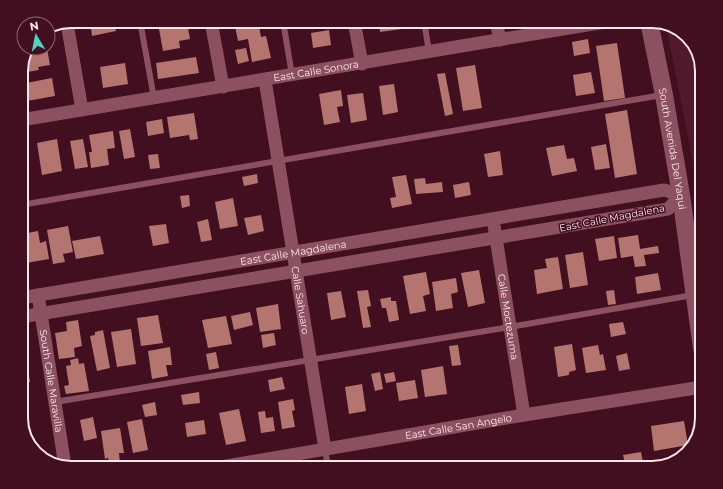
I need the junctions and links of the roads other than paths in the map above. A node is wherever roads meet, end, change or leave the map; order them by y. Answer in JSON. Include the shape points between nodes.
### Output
{"nodes":[{"id":1,"x":68,"y":28,"type":"edge"},
{"id":2,"x":141,"y":28,"type":"edge"},
{"id":3,"x":212,"y":28,"type":"edge"},
{"id":4,"x":284,"y":28,"type":"edge"},
{"id":5,"x":355,"y":28,"type":"edge"},
{"id":6,"x":425,"y":28,"type":"edge"},
{"id":7,"x":497,"y":28,"type":"edge"},
{"id":8,"x":554,"y":28,"type":"edge"},
{"id":9,"x":650,"y":28,"type":"edge"},
{"id":10,"x":500,"y":40,"type":"junction"},
{"id":11,"x":429,"y":52,"type":"junction"},
{"id":12,"x":362,"y":64,"type":"junction"},
{"id":13,"x":292,"y":75,"type":"junction"},
{"id":14,"x":265,"y":80,"type":"junction"},
{"id":15,"x":222,"y":87,"type":"junction"},
{"id":16,"x":664,"y":95,"type":"junction"},
{"id":17,"x":154,"y":98,"type":"junction"},
{"id":18,"x":82,"y":110,"type":"junction"},
{"id":19,"x":28,"y":119,"type":"edge"},
{"id":20,"x":278,"y":161,"type":"junction"},
{"id":21,"x":681,"y":195,"type":"junction"},
{"id":22,"x":28,"y":204,"type":"edge"},
{"id":23,"x":492,"y":220,"type":"junction"},
{"id":24,"x":695,"y":237,"type":"edge"},
{"id":25,"x":496,"y":239,"type":"junction"},
{"id":26,"x":293,"y":253,"type":"junction"},
{"id":27,"x":296,"y":270,"type":"junction"},
{"id":28,"x":38,"y":295,"type":"junction"},
{"id":29,"x":694,"y":295,"type":"junction"},
{"id":30,"x":28,"y":297,"type":"edge"},
{"id":31,"x":695,"y":302,"type":"edge"},
{"id":32,"x":41,"y":314,"type":"junction"},
{"id":33,"x":28,"y":317,"type":"edge"},
{"id":34,"x":510,"y":327,"type":"junction"},
{"id":35,"x":310,"y":359,"type":"junction"},
{"id":36,"x":695,"y":389,"type":"edge"},
{"id":37,"x":55,"y":402,"type":"junction"},
{"id":38,"x":524,"y":415,"type":"junction"},
{"id":39,"x":324,"y":450,"type":"junction"},
{"id":40,"x":64,"y":461,"type":"edge"},
{"id":41,"x":258,"y":461,"type":"edge"},
{"id":42,"x":326,"y":461,"type":"edge"}],
"edges":[{"from":1,"to":18,"type":"street"},
{"from":2,"to":17,"type":"lane"},
{"from":3,"to":15,"type":"street"},
{"from":4,"to":13,"type":"lane"},
{"from":5,"to":12,"type":"street"},
{"from":6,"to":11,"type":"lane"},
{"from":7,"to":10,"type":"street"},
{"from":8,"to":10,"type":"street","name":"East Calle Sonora"},
{"from":9,"to":16,"type":"street","name":"South Avenida Del Yaqui"},
{"from":10,"to":11,"type":"street","name":"East Calle Sonora"},
{"from":11,"to":12,"type":"street","name":"East Calle Sonora"},
{"from":12,"to":13,"type":"street","name":"East Calle Sonora"},
{"from":13,"to":14,"type":"street","name":"East Calle Sonora"},
{"from":14,"to":15,"type":"street","name":"East Calle Sonora"},
{"from":14,"to":20,"type":"street","name":"Calle Sahuaro"},
{"from":15,"to":17,"type":"street","name":"East Calle Sonora"},
{"from":16,"to":20,"type":"lane"},
{"from":16,"to":21,"type":"street","name":"South Avenida Del Yaqui"},
{"from":17,"to":18,"type":"street","name":"East Calle Sonora"},
{"from":18,"to":19,"type":"street","name":"East Calle Sonora"},
{"from":20,"to":22,"type":"lane"},
{"from":20,"to":26,"type":"street","name":"Calle Sahuaro"},
{"from":21,"to":23,"type":"street","name":"East Calle Magdalena","via":[[664,190]]},
{"from":21,"to":24,"type":"street","name":"South Avenida Del Yaqui"},
{"from":21,"to":25,"type":"street","name":"East Calle Magdalena","via":[[668,209]]},
{"from":23,"to":25,"type":"street","name":"Calle Moctezuma"},
{"from":23,"to":26,"type":"street","name":"East Calle Magdalena"},
{"from":24,"to":29,"type":"street","name":"South Avenida Del Yaqui"},
{"from":25,"to":27,"type":"street","name":"East Calle Magdalena"},
{"from":25,"to":34,"type":"street","name":"Calle Moctezuma"},
{"from":26,"to":27,"type":"street","name":"Calle Sahuaro"},
{"from":26,"to":28,"type":"street","name":"East Calle Magdalena"},
{"from":27,"to":32,"type":"street","name":"East Calle Magdalena"},
{"from":27,"to":35,"type":"street","name":"Calle Sahuaro"},
{"from":28,"to":30,"type":"street","name":"East Calle Magdalena"},
{"from":28,"to":32,"type":"street","name":"South Calle Maravilla"},
{"from":29,"to":31,"type":"street","name":"South Avenida Del Yaqui"},
{"from":29,"to":34,"type":"lane"},
{"from":32,"to":33,"type":"street","name":"East Calle Magdalena"},
{"from":32,"to":37,"type":"street","name":"South Calle Maravilla"},
{"from":34,"to":35,"type":"lane"},
{"from":34,"to":38,"type":"street","name":"Calle Moctezuma"},
{"from":35,"to":37,"type":"lane"},
{"from":35,"to":39,"type":"street","name":"Calle Sahuaro"},
{"from":36,"to":38,"type":"street","name":"East Calle San Angelo"},
{"from":37,"to":40,"type":"street","name":"South Calle Maravilla"},
{"from":38,"to":39,"type":"street","name":"East Calle San Angelo"},
{"from":39,"to":41,"type":"street","name":"East Calle San Angelo"},
{"from":39,"to":42,"type":"lane"}]}
